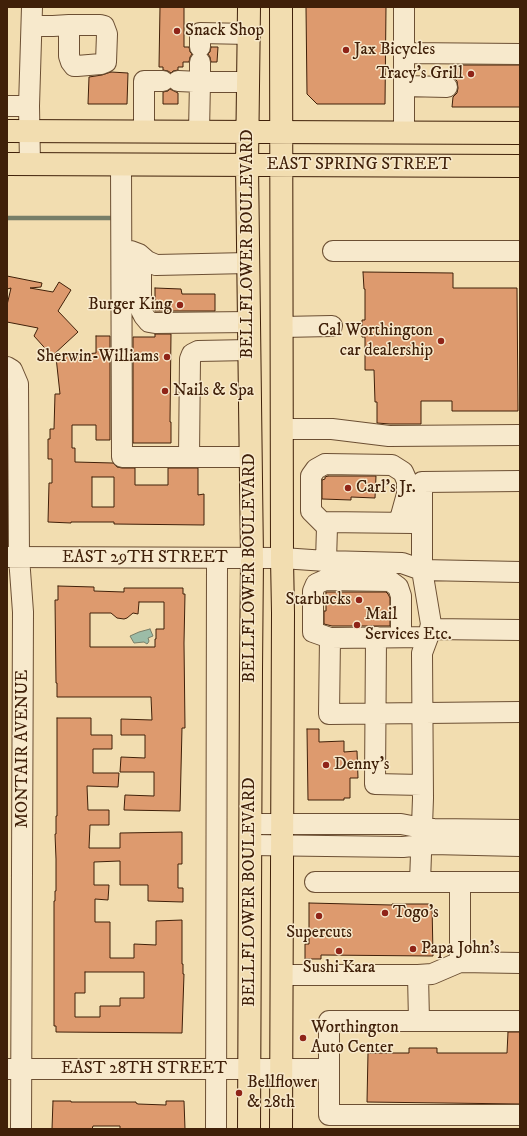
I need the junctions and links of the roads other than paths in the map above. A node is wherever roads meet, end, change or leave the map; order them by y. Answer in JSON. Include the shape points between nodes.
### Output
{"nodes":[{"id":1,"x":249,"y":7,"type":"edge"},
{"id":2,"x":281,"y":7,"type":"edge"},
{"id":3,"x":404,"y":7,"type":"edge"},
{"id":4,"x":32,"y":16,"type":"edge"},
{"id":5,"x":69,"y":25,"type":"dead end"},
{"id":6,"x":249,"y":34,"type":"junction"},
{"id":7,"x":404,"y":53,"type":"junction"},
{"id":8,"x":520,"y":54,"type":"edge"},
{"id":9,"x":200,"y":82,"type":"junction"},
{"id":10,"x":248,"y":82,"type":"junction"},
{"id":11,"x":404,"y":86,"type":"junction"},
{"id":12,"x":447,"y":87,"type":"dead end"},
{"id":13,"x":7,"y":106,"type":"edge"},
{"id":14,"x":29,"y":106,"type":"junction"},
{"id":15,"x":7,"y":131,"type":"edge"},
{"id":16,"x":30,"y":131,"type":"junction"},
{"id":17,"x":144,"y":132,"type":"junction"},
{"id":18,"x":199,"y":132,"type":"junction"},
{"id":19,"x":282,"y":132,"type":"junction"},
{"id":20,"x":404,"y":132,"type":"junction"},
{"id":21,"x":247,"y":133,"type":"junction"},
{"id":22,"x":520,"y":133,"type":"edge"},
{"id":23,"x":7,"y":164,"type":"edge"},
{"id":24,"x":30,"y":164,"type":"junction"},
{"id":25,"x":121,"y":164,"type":"junction"},
{"id":26,"x":247,"y":165,"type":"junction"},
{"id":27,"x":282,"y":165,"type":"junction"},
{"id":28,"x":520,"y":166,"type":"edge"},
{"id":29,"x":121,"y":230,"type":"junction"},
{"id":30,"x":333,"y":252,"type":"dead end"},
{"id":31,"x":520,"y":252,"type":"edge"},
{"id":32,"x":140,"y":255,"type":"junction"},
{"id":33,"x":248,"y":263,"type":"junction"},
{"id":34,"x":249,"y":322,"type":"junction"},
{"id":35,"x":332,"y":326,"type":"dead end"},
{"id":36,"x":282,"y":327,"type":"junction"},
{"id":37,"x":249,"y":350,"type":"junction"},
{"id":38,"x":10,"y":369,"type":"edge"},
{"id":39,"x":283,"y":430,"type":"junction"},
{"id":40,"x":520,"y":435,"type":"edge"},
{"id":41,"x":189,"y":457,"type":"junction"},
{"id":42,"x":250,"y":457,"type":"junction"},
{"id":43,"x":520,"y":481,"type":"edge"},
{"id":44,"x":323,"y":522,"type":"junction"},
{"id":45,"x":399,"y":523,"type":"junction"},
{"id":46,"x":422,"y":523,"type":"junction"},
{"id":47,"x":13,"y":557,"type":"edge"},
{"id":48,"x":217,"y":558,"type":"junction"},
{"id":49,"x":252,"y":558,"type":"junction"},
{"id":50,"x":282,"y":558,"type":"junction"},
{"id":51,"x":326,"y":562,"type":"junction"},
{"id":52,"x":422,"y":570,"type":"junction"},
{"id":53,"x":520,"y":572,"type":"edge"},
{"id":54,"x":520,"y":630,"type":"edge"},
{"id":55,"x":429,"y":633,"type":"junction"},
{"id":56,"x":376,"y":637,"type":"junction"},
{"id":57,"x":401,"y":637,"type":"junction"},
{"id":58,"x":330,"y":638,"type":"junction"},
{"id":59,"x":520,"y":712,"type":"edge"},
{"id":60,"x":376,"y":713,"type":"junction"},
{"id":61,"x":422,"y":713,"type":"junction"},
{"id":62,"x":422,"y":785,"type":"junction"},
{"id":63,"x":282,"y":824,"type":"junction"},
{"id":64,"x":520,"y":830,"type":"edge"},
{"id":65,"x":250,"y":835,"type":"junction"},
{"id":66,"x":421,"y":837,"type":"junction"},
{"id":67,"x":282,"y":846,"type":"junction"},
{"id":68,"x":520,"y":846,"type":"edge"},
{"id":69,"x":315,"y":882,"type":"dead end"},
{"id":70,"x":420,"y":882,"type":"junction"},
{"id":71,"x":460,"y":882,"type":"junction"},
{"id":72,"x":520,"y":882,"type":"edge"},
{"id":73,"x":460,"y":962,"type":"junction"},
{"id":74,"x":520,"y":962,"type":"edge"},
{"id":75,"x":282,"y":975,"type":"junction"},
{"id":76,"x":418,"y":975,"type":"junction"},
{"id":77,"x":419,"y":1021,"type":"junction"},
{"id":78,"x":520,"y":1021,"type":"edge"},
{"id":79,"x":14,"y":1069,"type":"edge"},
{"id":80,"x":216,"y":1069,"type":"junction"},
{"id":81,"x":250,"y":1069,"type":"junction"},
{"id":82,"x":281,"y":1069,"type":"junction"},
{"id":83,"x":329,"y":1069,"type":"junction"},
{"id":84,"x":520,"y":1115,"type":"edge"},
{"id":85,"x":21,"y":1129,"type":"edge"},
{"id":86,"x":216,"y":1129,"type":"edge"},
{"id":87,"x":249,"y":1129,"type":"edge"},
{"id":88,"x":282,"y":1129,"type":"edge"}],
"edges":[{"from":1,"to":6,"type":"main road","name":"BELLFLOWER BOULEVARD"},
{"from":2,"to":19,"type":"main road","name":"BELLFLOWER BOULEVARD"},
{"from":3,"to":7,"type":"street"},
{"from":4,"to":5,"type":"street"},
{"from":4,"to":14,"type":"street"},
{"from":6,"to":9,"type":"street","via":[[200,33]]},
{"from":6,"to":10,"type":"main road","name":"BELLFLOWER BOULEVARD"},
{"from":7,"to":8,"type":"street"},
{"from":7,"to":11,"type":"street"},
{"from":9,"to":10,"type":"street"},
{"from":9,"to":17,"type":"street","via":[[144,81]]},
{"from":9,"to":18,"type":"street"},
{"from":10,"to":21,"type":"main road","name":"BELLFLOWER BOULEVARD"},
{"from":11,"to":12,"type":"street"},
{"from":11,"to":20,"type":"street"},
{"from":13,"to":14,"type":"street"},
{"from":14,"to":16,"type":"street"},
{"from":15,"to":16,"type":"main road","name":"EAST SPRING STREET"},
{"from":16,"to":17,"type":"main road","name":"EAST SPRING STREET"},
{"from":16,"to":24,"type":"street"},
{"from":17,"to":18,"type":"main road","name":"EAST SPRING STREET"},
{"from":18,"to":21,"type":"main road","name":"EAST SPRING STREET"},
{"from":19,"to":20,"type":"main road","name":"EAST SPRING STREET"},
{"from":19,"to":21,"type":"main road","name":"EAST SPRING STREET"},
{"from":19,"to":27,"type":"main road","name":"BELLFLOWER BOULEVARD"},
{"from":20,"to":22,"type":"main road","name":"EAST SPRING STREET"},
{"from":21,"to":26,"type":"main road","name":"BELLFLOWER BOULEVARD"},
{"from":23,"to":24,"type":"main road","name":"EAST SPRING STREET"},
{"from":24,"to":25,"type":"main road","name":"EAST SPRING STREET"},
{"from":25,"to":26,"type":"main road","name":"EAST SPRING STREET"},
{"from":25,"to":29,"type":"street"},
{"from":26,"to":27,"type":"main road","name":"EAST SPRING STREET"},
{"from":26,"to":33,"type":"main road","name":"BELLFLOWER BOULEVARD"},
{"from":27,"to":28,"type":"main road","name":"EAST SPRING STREET"},
{"from":27,"to":36,"type":"main road","name":"BELLFLOWER BOULEVARD"},
{"from":29,"to":32,"type":"street","via":[[130,251]]},
{"from":29,"to":41,"type":"street","via":[[122,456]]},
{"from":30,"to":31,"type":"street"},
{"from":32,"to":33,"type":"street","via":[[156,265]]},
{"from":32,"to":34,"type":"street","via":[[141,310],[149,322]]},
{"from":33,"to":34,"type":"main road","name":"BELLFLOWER BOULEVARD"},
{"from":34,"to":37,"type":"main road","name":"BELLFLOWER BOULEVARD"},
{"from":35,"to":36,"type":"street"},
{"from":36,"to":39,"type":"main road","name":"BELLFLOWER BOULEVARD"},
{"from":37,"to":41,"type":"street","via":[[198,351],[192,354]]},
{"from":37,"to":42,"type":"main road","name":"BELLFLOWER BOULEVARD"},
{"from":38,"to":47,"type":"street","name":"MONTAIR AVENUE","via":[[18,384]]},
{"from":39,"to":40,"type":"street","via":[[332,429],[389,436]]},
{"from":39,"to":50,"type":"main road","name":"BELLFLOWER BOULEVARD"},
{"from":41,"to":42,"type":"street"},
{"from":42,"to":49,"type":"main road","name":"BELLFLOWER BOULEVARD"},
{"from":43,"to":46,"type":"street","via":[[422,482]]},
{"from":44,"to":45,"type":"street"},
{"from":44,"to":45,"type":"street","via":[[311,511],[311,476],[316,469],[326,464],[392,465],[403,472],[407,481],[407,494]]},
{"from":44,"to":51,"type":"street","via":[[327,527]]},
{"from":45,"to":46,"type":"street"},
{"from":46,"to":52,"type":"street"},
{"from":47,"to":48,"type":"street","name":"EAST 29TH STREET"},
{"from":47,"to":79,"type":"street","name":"MONTAIR AVENUE","via":[[23,612]]},
{"from":48,"to":49,"type":"street","name":"EAST 29TH STREET"},
{"from":48,"to":80,"type":"street","name":"BELLFLOWER BOULEVARD"},
{"from":49,"to":50,"type":"street","name":"EAST 29TH STREET"},
{"from":49,"to":65,"type":"main road","name":"BELLFLOWER BOULEVARD"},
{"from":50,"to":51,"type":"street","name":"EAST 29TH STREET"},
{"from":50,"to":63,"type":"main road","name":"BELLFLOWER BOULEVARD"},
{"from":51,"to":52,"type":"street","name":"EAST 29TH STREET","via":[[402,563]]},
{"from":52,"to":53,"type":"street","name":"EAST 29TH STREET"},
{"from":52,"to":55,"type":"street"},
{"from":54,"to":55,"type":"street"},
{"from":55,"to":57,"type":"street"},
{"from":55,"to":61,"type":"street","via":[[422,653]]},
{"from":56,"to":57,"type":"street"},
{"from":56,"to":58,"type":"street"},
{"from":56,"to":60,"type":"street"},
{"from":57,"to":58,"type":"street","via":[[401,596],[398,587],[390,581],[326,580],[316,584],[313,591],[313,632]]},
{"from":58,"to":60,"type":"street","via":[[329,714]]},
{"from":59,"to":61,"type":"street"},
{"from":60,"to":61,"type":"street"},
{"from":60,"to":62,"type":"street","via":[[375,784]]},
{"from":61,"to":62,"type":"street"},
{"from":62,"to":66,"type":"street"},
{"from":63,"to":65,"type":"street"},
{"from":63,"to":66,"type":"street","via":[[401,824]]},
{"from":63,"to":67,"type":"main road","name":"BELLFLOWER BOULEVARD"},
{"from":64,"to":66,"type":"street"},
{"from":65,"to":67,"type":"street"},
{"from":65,"to":81,"type":"main road","name":"BELLFLOWER BOULEVARD"},
{"from":66,"to":67,"type":"street","via":[[403,847]]},
{"from":66,"to":68,"type":"street","via":[[432,844]]},
{"from":66,"to":70,"type":"street"},
{"from":67,"to":75,"type":"main road","name":"BELLFLOWER BOULEVARD"},
{"from":69,"to":70,"type":"street"},
{"from":70,"to":71,"type":"street"},
{"from":71,"to":72,"type":"street"},
{"from":71,"to":73,"type":"street"},
{"from":73,"to":74,"type":"street"},
{"from":73,"to":76,"type":"street","via":[[432,974]]},
{"from":75,"to":76,"type":"street"},
{"from":75,"to":82,"type":"main road","name":"BELLFLOWER BOULEVARD"},
{"from":76,"to":77,"type":"street"},
{"from":77,"to":78,"type":"street"},
{"from":77,"to":83,"type":"street","via":[[329,1021]]},
{"from":79,"to":80,"type":"street","name":"EAST 28TH STREET"},
{"from":79,"to":85,"type":"street","name":"MONTAIR AVENUE"},
{"from":80,"to":81,"type":"street","name":"EAST 28TH STREET"},
{"from":80,"to":86,"type":"street","name":"BELLFLOWER BOULEVARD"},
{"from":81,"to":82,"type":"street","name":"EAST 28TH STREET"},
{"from":81,"to":87,"type":"main road","name":"BELLFLOWER BOULEVARD"},
{"from":82,"to":83,"type":"street","name":"EAST 28TH STREET"},
{"from":82,"to":88,"type":"main road","name":"BELLFLOWER BOULEVARD"},
{"from":83,"to":84,"type":"street","via":[[329,1115]]}]}
